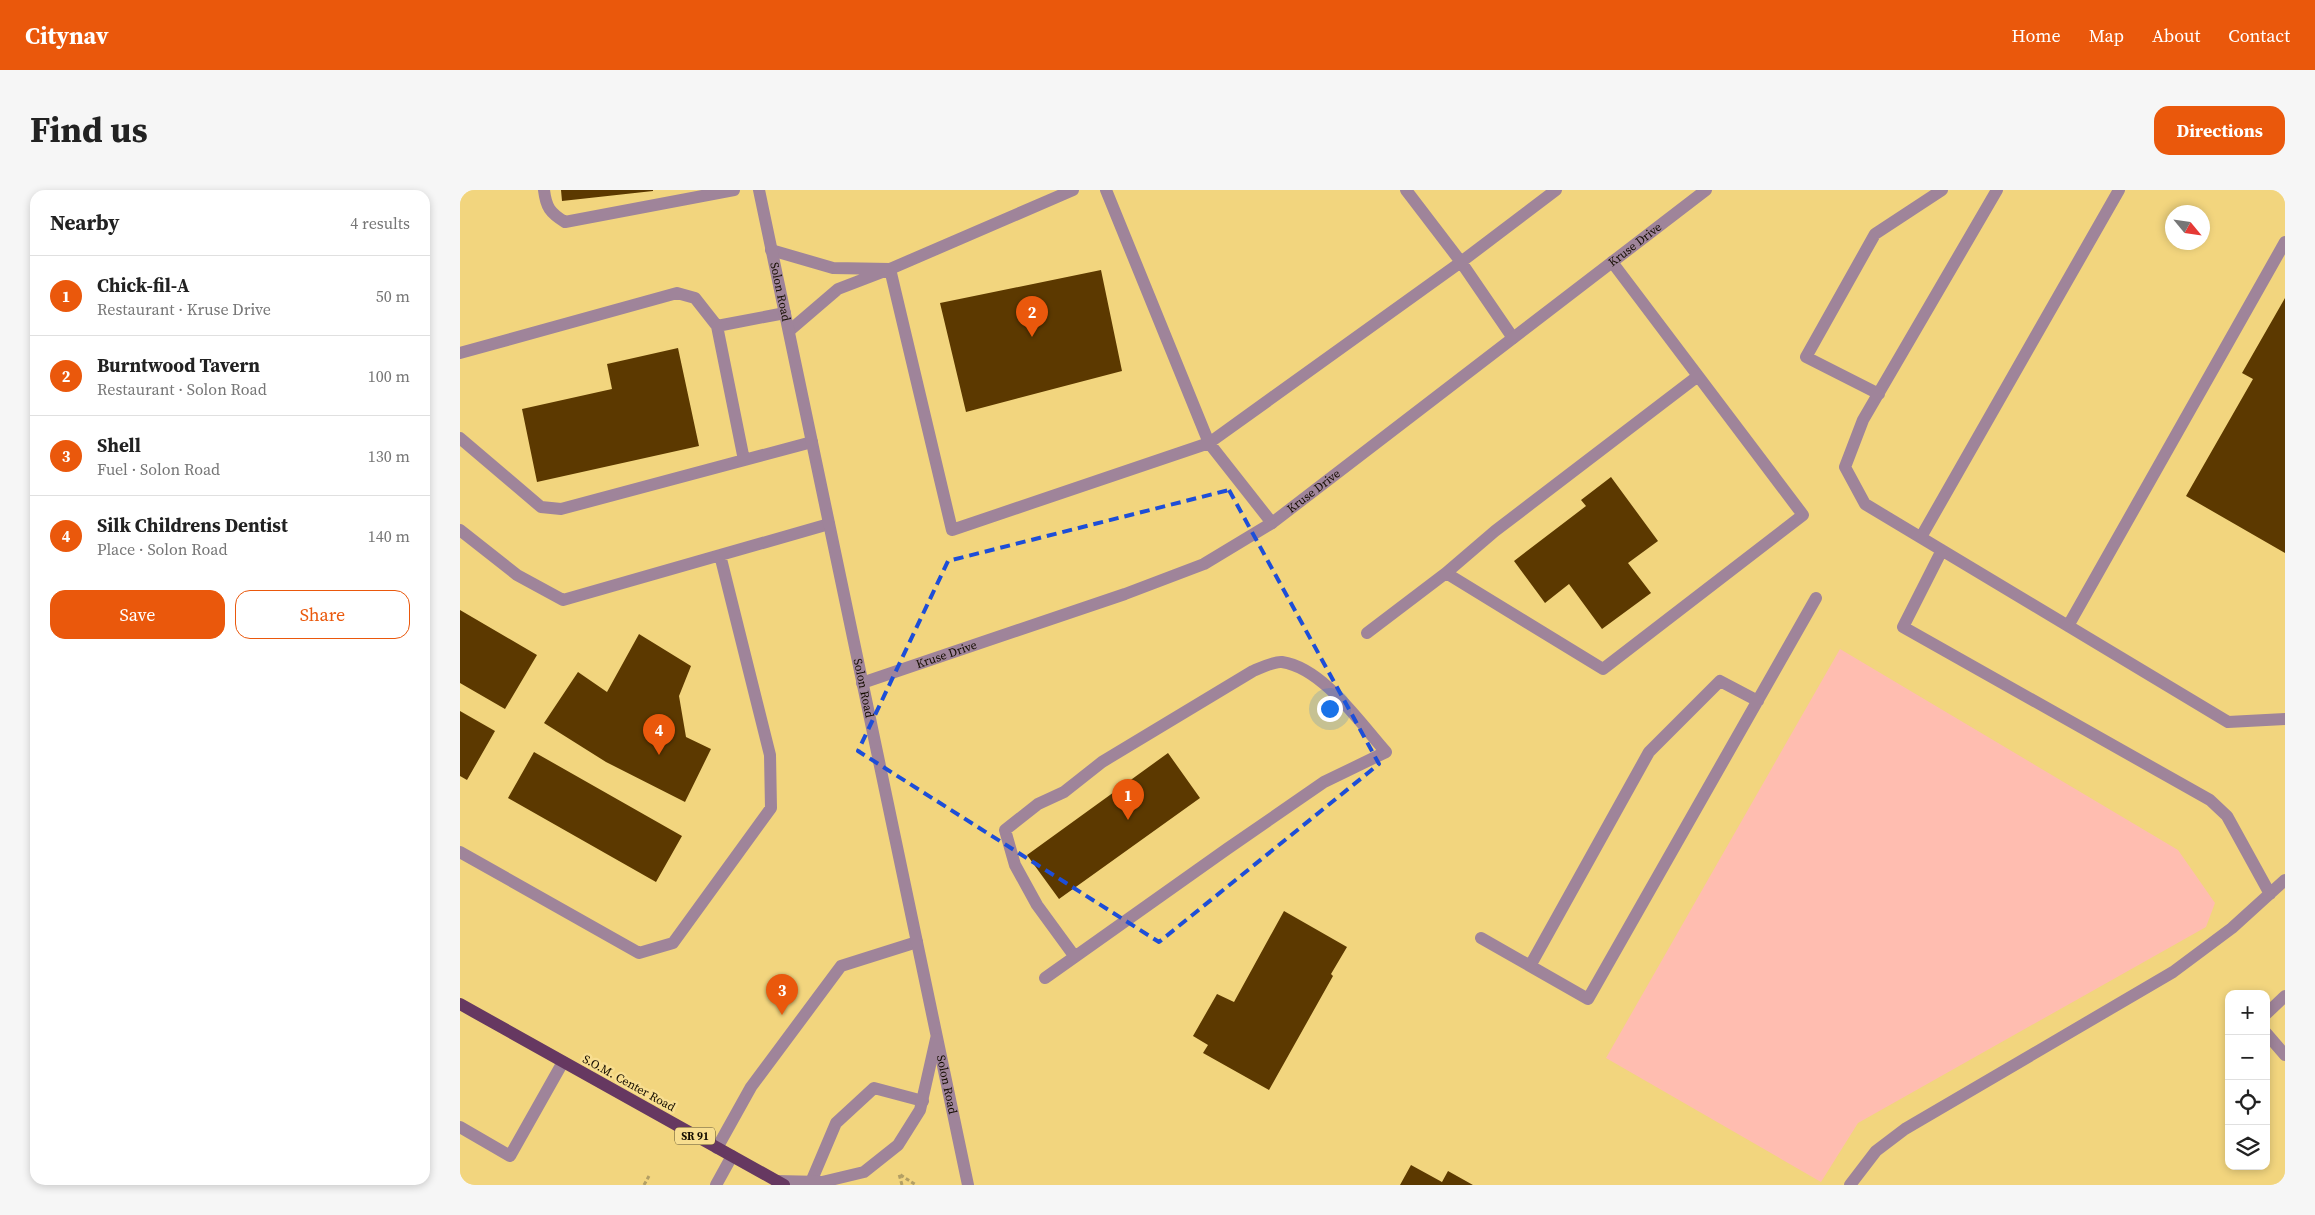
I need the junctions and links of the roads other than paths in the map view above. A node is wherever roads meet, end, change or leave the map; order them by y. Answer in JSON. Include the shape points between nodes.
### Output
{"nodes":[{"id":1,"x":544,"y":190,"type":"edge"},
{"id":2,"x":734,"y":190,"type":"edge"},
{"id":3,"x":759,"y":190,"type":"edge"},
{"id":4,"x":1073,"y":190,"type":"edge"},
{"id":5,"x":1106,"y":190,"type":"edge"},
{"id":6,"x":1406,"y":190,"type":"edge"},
{"id":7,"x":1556,"y":190,"type":"edge"},
{"id":8,"x":1706,"y":190,"type":"edge"},
{"id":9,"x":1942,"y":190,"type":"edge"},
{"id":10,"x":1997,"y":190,"type":"edge"},
{"id":11,"x":2119,"y":190,"type":"edge"},
{"id":12,"x":2285,"y":242,"type":"edge"},
{"id":13,"x":771,"y":250,"type":"junction"},
{"id":14,"x":1461,"y":262,"type":"junction"},
{"id":15,"x":1612,"y":262,"type":"junction"},
{"id":16,"x":890,"y":269,"type":"junction"},
{"id":17,"x":785,"y":314,"type":"junction"},
{"id":18,"x":717,"y":326,"type":"junction"},
{"id":19,"x":788,"y":331,"type":"junction"},
{"id":20,"x":1513,"y":338,"type":"junction"},
{"id":21,"x":460,"y":353,"type":"edge"},
{"id":22,"x":1698,"y":376,"type":"junction"},
{"id":23,"x":1878,"y":394,"type":"junction"},
{"id":24,"x":460,"y":438,"type":"edge"},
{"id":25,"x":812,"y":442,"type":"junction"},
{"id":26,"x":1209,"y":443,"type":"junction"},
{"id":27,"x":744,"y":460,"type":"junction"},
{"id":28,"x":1272,"y":523,"type":"junction"},
{"id":29,"x":829,"y":524,"type":"junction"},
{"id":30,"x":460,"y":530,"type":"edge"},
{"id":31,"x":1921,"y":537,"type":"junction"},
{"id":32,"x":1942,"y":550,"type":"junction"},
{"id":33,"x":720,"y":556,"type":"junction"},
{"id":34,"x":1446,"y":573,"type":"junction"},
{"id":35,"x":1816,"y":598,"type":"dead end"},
{"id":36,"x":2068,"y":626,"type":"junction"},
{"id":37,"x":1367,"y":633,"type":"dead end"},
{"id":38,"x":862,"y":683,"type":"junction"},
{"id":39,"x":1758,"y":701,"type":"junction"},
{"id":40,"x":2285,"y":719,"type":"edge"},
{"id":41,"x":460,"y":852,"type":"edge"},
{"id":42,"x":2285,"y":880,"type":"edge"},
{"id":43,"x":2270,"y":894,"type":"junction"},
{"id":44,"x":1481,"y":938,"type":"dead end"},
{"id":45,"x":917,"y":942,"type":"junction"},
{"id":46,"x":1075,"y":957,"type":"junction"},
{"id":47,"x":1530,"y":966,"type":"junction"},
{"id":48,"x":1045,"y":978,"type":"dead end"},
{"id":49,"x":2285,"y":996,"type":"edge"},
{"id":50,"x":460,"y":1004,"type":"edge"},
{"id":51,"x":2270,"y":1010,"type":"edge"},
{"id":52,"x":937,"y":1034,"type":"junction"},
{"id":53,"x":2267,"y":1035,"type":"edge"},
{"id":54,"x":2285,"y":1055,"type":"edge"},
{"id":55,"x":563,"y":1062,"type":"junction"},
{"id":56,"x":923,"y":1101,"type":"junction"},
{"id":57,"x":460,"y":1127,"type":"edge"},
{"id":58,"x":718,"y":1148,"type":"junction"},
{"id":59,"x":732,"y":1156,"type":"junction"},
{"id":60,"x":811,"y":1182,"type":"junction"},
{"id":61,"x":780,"y":1183,"type":"edge"},
{"id":62,"x":716,"y":1185,"type":"edge"},
{"id":63,"x":968,"y":1185,"type":"edge"},
{"id":64,"x":1850,"y":1185,"type":"edge"}],
"edges":[{"from":1,"to":2,"type":"street","via":[[545,204],[553,215],[565,222]]},
{"from":3,"to":13,"type":"street","name":"Solon Road"},
{"from":4,"to":16,"type":"street"},
{"from":5,"to":26,"type":"street"},
{"from":6,"to":14,"type":"street"},
{"from":7,"to":14,"type":"street"},
{"from":8,"to":15,"type":"street","name":"Kruse Drive"},
{"from":9,"to":23,"type":"street","via":[[1875,234],[1806,357]]},
{"from":10,"to":23,"type":"street"},
{"from":11,"to":31,"type":"street"},
{"from":12,"to":36,"type":"street"},
{"from":13,"to":16,"type":"street","via":[[833,268]]},
{"from":13,"to":17,"type":"street","name":"Solon Road"},
{"from":14,"to":20,"type":"street"},
{"from":14,"to":26,"type":"street"},
{"from":15,"to":20,"type":"street","name":"Kruse Drive"},
{"from":15,"to":22,"type":"street"},
{"from":16,"to":19,"type":"street","via":[[838,289]]},
{"from":16,"to":26,"type":"street","via":[[952,530]]},
{"from":17,"to":18,"type":"street"},
{"from":17,"to":19,"type":"street","name":"Solon Road"},
{"from":18,"to":21,"type":"street","via":[[696,298],[676,293]]},
{"from":18,"to":27,"type":"street"},
{"from":19,"to":25,"type":"street","name":"Solon Road"},
{"from":20,"to":28,"type":"street","name":"Kruse Drive"},
{"from":22,"to":34,"type":"street","via":[[1495,531]]},
{"from":22,"to":34,"type":"street","via":[[1803,515],[1603,669]]},
{"from":23,"to":31,"type":"street","via":[[1863,420],[1845,467],[1865,504]]},
{"from":24,"to":27,"type":"street","via":[[541,507],[561,509]]},
{"from":25,"to":27,"type":"street"},
{"from":25,"to":29,"type":"street","name":"Solon Road"},
{"from":26,"to":28,"type":"street"},
{"from":28,"to":38,"type":"street","name":"Kruse Drive","via":[[1195,568]]},
{"from":29,"to":33,"type":"street"},
{"from":29,"to":38,"type":"street","name":"Solon Road"},
{"from":30,"to":33,"type":"street","via":[[517,575],[563,600]]},
{"from":31,"to":32,"type":"street"},
{"from":32,"to":36,"type":"street"},
{"from":32,"to":43,"type":"street","via":[[1903,627],[2210,800],[2227,816]]},
{"from":33,"to":41,"type":"street","via":[[770,755],[771,808],[673,943],[639,953]]},
{"from":34,"to":37,"type":"street"},
{"from":35,"to":39,"type":"street"},
{"from":36,"to":40,"type":"street","via":[[2228,722]]},
{"from":38,"to":45,"type":"street","name":"Solon Road"},
{"from":39,"to":47,"type":"street","via":[[1720,681],[1649,752]]},
{"from":39,"to":47,"type":"street","via":[[1588,999]]},
{"from":42,"to":43,"type":"street"},
{"from":43,"to":64,"type":"street","via":[[2232,928],[2173,972],[1905,1129],[1876,1151]]},
{"from":44,"to":47,"type":"street"},
{"from":45,"to":52,"type":"street","name":"Solon Road"},
{"from":45,"to":58,"type":"street","via":[[841,966],[751,1087]]},
{"from":46,"to":46,"type":"street","via":[[1324,782],[1386,752],[1338,697],[1306,670],[1281,662],[1253,671],[1102,762],[1064,792],[1038,804],[1005,830],[1015,864],[1037,905]]},
{"from":46,"to":48,"type":"street"},
{"from":49,"to":51,"type":"street"},
{"from":50,"to":55,"type":"main road","name":"S.O.M. Center Road","number":"SR 91"},
{"from":52,"to":56,"type":"street"},
{"from":52,"to":63,"type":"street","name":"Solon Road"},
{"from":53,"to":54,"type":"street"},
{"from":55,"to":57,"type":"street","via":[[510,1156]]},
{"from":55,"to":58,"type":"main road","name":"S.O.M. Center Road","number":"SR 91"},
{"from":56,"to":60,"type":"street","via":[[898,1145],[864,1172]]},
{"from":56,"to":60,"type":"street","via":[[874,1088],[836,1124]]},
{"from":58,"to":59,"type":"main road","name":"S.O.M. Center Road","number":"SR 91"},
{"from":59,"to":61,"type":"main road","name":"S.O.M. Center Road","number":"SR 91"},
{"from":59,"to":62,"type":"street"},
{"from":60,"to":61,"type":"street"}]}
